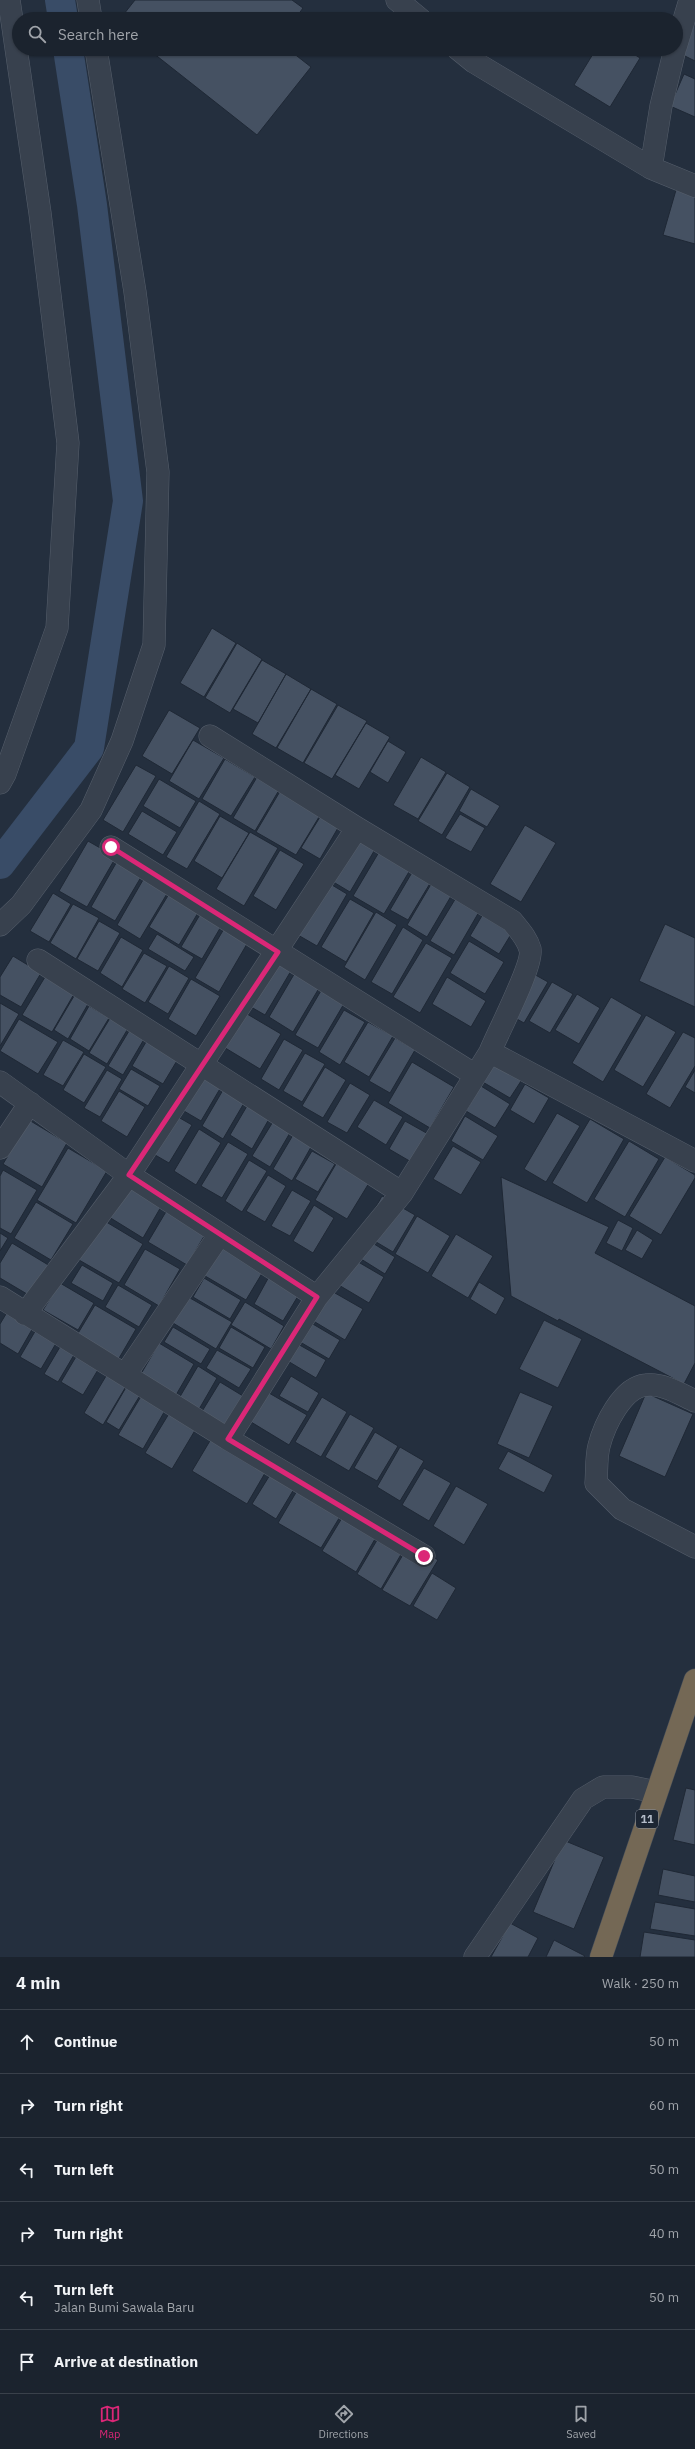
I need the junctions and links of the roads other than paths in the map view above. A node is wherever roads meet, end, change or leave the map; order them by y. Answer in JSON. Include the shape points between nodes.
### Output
{"nodes":[{"id":1,"x":9,"y":0,"type":"edge"},
{"id":2,"x":88,"y":0,"type":"edge"},
{"id":3,"x":397,"y":0,"type":"edge"},
{"id":4,"x":690,"y":0,"type":"edge"},
{"id":5,"x":90,"y":12,"type":"edge"},
{"id":6,"x":412,"y":12,"type":"edge"},
{"id":7,"x":12,"y":21,"type":"edge"},
{"id":8,"x":683,"y":24,"type":"edge"},
{"id":9,"x":17,"y":56,"type":"edge"},
{"id":10,"x":97,"y":56,"type":"edge"},
{"id":11,"x":467,"y":56,"type":"edge"},
{"id":12,"x":674,"y":56,"type":"edge"},
{"id":13,"x":651,"y":168,"type":"junction"},
{"id":14,"x":695,"y":186,"type":"edge"},
{"id":15,"x":210,"y":736,"type":"dead end"},
{"id":16,"x":0,"y":783,"type":"edge"},
{"id":17,"x":357,"y":828,"type":"junction"},
{"id":18,"x":111,"y":847,"type":"dead end"},
{"id":19,"x":0,"y":925,"type":"edge"},
{"id":20,"x":278,"y":952,"type":"junction"},
{"id":21,"x":38,"y":960,"type":"dead end"},
{"id":22,"x":490,"y":1052,"type":"junction"},
{"id":23,"x":202,"y":1065,"type":"junction"},
{"id":24,"x":475,"y":1075,"type":"junction"},
{"id":25,"x":0,"y":1082,"type":"edge"},
{"id":26,"x":30,"y":1103,"type":"junction"},
{"id":27,"x":0,"y":1148,"type":"edge"},
{"id":28,"x":695,"y":1161,"type":"edge"},
{"id":29,"x":129,"y":1175,"type":"junction"},
{"id":30,"x":402,"y":1193,"type":"junction"},
{"id":31,"x":220,"y":1234,"type":"junction"},
{"id":32,"x":0,"y":1297,"type":"edge"},
{"id":33,"x":317,"y":1297,"type":"junction"},
{"id":34,"x":25,"y":1314,"type":"junction"},
{"id":35,"x":125,"y":1375,"type":"junction"},
{"id":36,"x":695,"y":1401,"type":"edge"},
{"id":37,"x":228,"y":1439,"type":"junction"},
{"id":38,"x":695,"y":1547,"type":"edge"},
{"id":39,"x":424,"y":1556,"type":"dead end"},
{"id":40,"x":695,"y":1680,"type":"edge"},
{"id":41,"x":656,"y":1792,"type":"junction"},
{"id":42,"x":475,"y":1957,"type":"edge"},
{"id":43,"x":601,"y":1957,"type":"edge"}],
"edges":[{"from":1,"to":7,"type":"street"},
{"from":2,"to":5,"type":"street"},
{"from":3,"to":6,"type":"street"},
{"from":4,"to":8,"type":"street"},
{"from":9,"to":16,"type":"street","via":[[40,213],[68,443],[57,628]]},
{"from":10,"to":19,"type":"street","via":[[135,292],[158,472],[154,645],[122,741],[91,810],[21,905]]},
{"from":11,"to":13,"type":"street","via":[[546,107]]},
{"from":12,"to":13,"type":"street","via":[[661,106]]},
{"from":13,"to":14,"type":"street"},
{"from":15,"to":17,"type":"street"},
{"from":17,"to":20,"type":"street"},
{"from":17,"to":22,"type":"street","via":[[512,921],[525,936],[531,951],[526,970]]},
{"from":18,"to":20,"type":"street"},
{"from":20,"to":23,"type":"street"},
{"from":20,"to":24,"type":"street"},
{"from":21,"to":23,"type":"street"},
{"from":22,"to":24,"type":"street"},
{"from":22,"to":28,"type":"street"},
{"from":23,"to":29,"type":"street"},
{"from":23,"to":30,"type":"street"},
{"from":24,"to":30,"type":"street"},
{"from":25,"to":26,"type":"street"},
{"from":26,"to":27,"type":"street"},
{"from":26,"to":29,"type":"street"},
{"from":29,"to":31,"type":"street"},
{"from":29,"to":34,"type":"street"},
{"from":30,"to":33,"type":"street"},
{"from":31,"to":33,"type":"street"},
{"from":31,"to":35,"type":"street"},
{"from":32,"to":34,"type":"street"},
{"from":33,"to":37,"type":"street"},
{"from":34,"to":35,"type":"street"},
{"from":35,"to":37,"type":"street"},
{"from":36,"to":38,"type":"street","via":[[665,1387],[645,1385],[627,1395],[615,1407],[598,1446],[596,1483],[622,1509]]},
{"from":37,"to":39,"type":"street"},
{"from":40,"to":41,"type":"highway","number":"11"},
{"from":41,"to":42,"type":"street","via":[[632,1787],[603,1787],[583,1799]]},
{"from":41,"to":43,"type":"highway","number":"11"}]}
